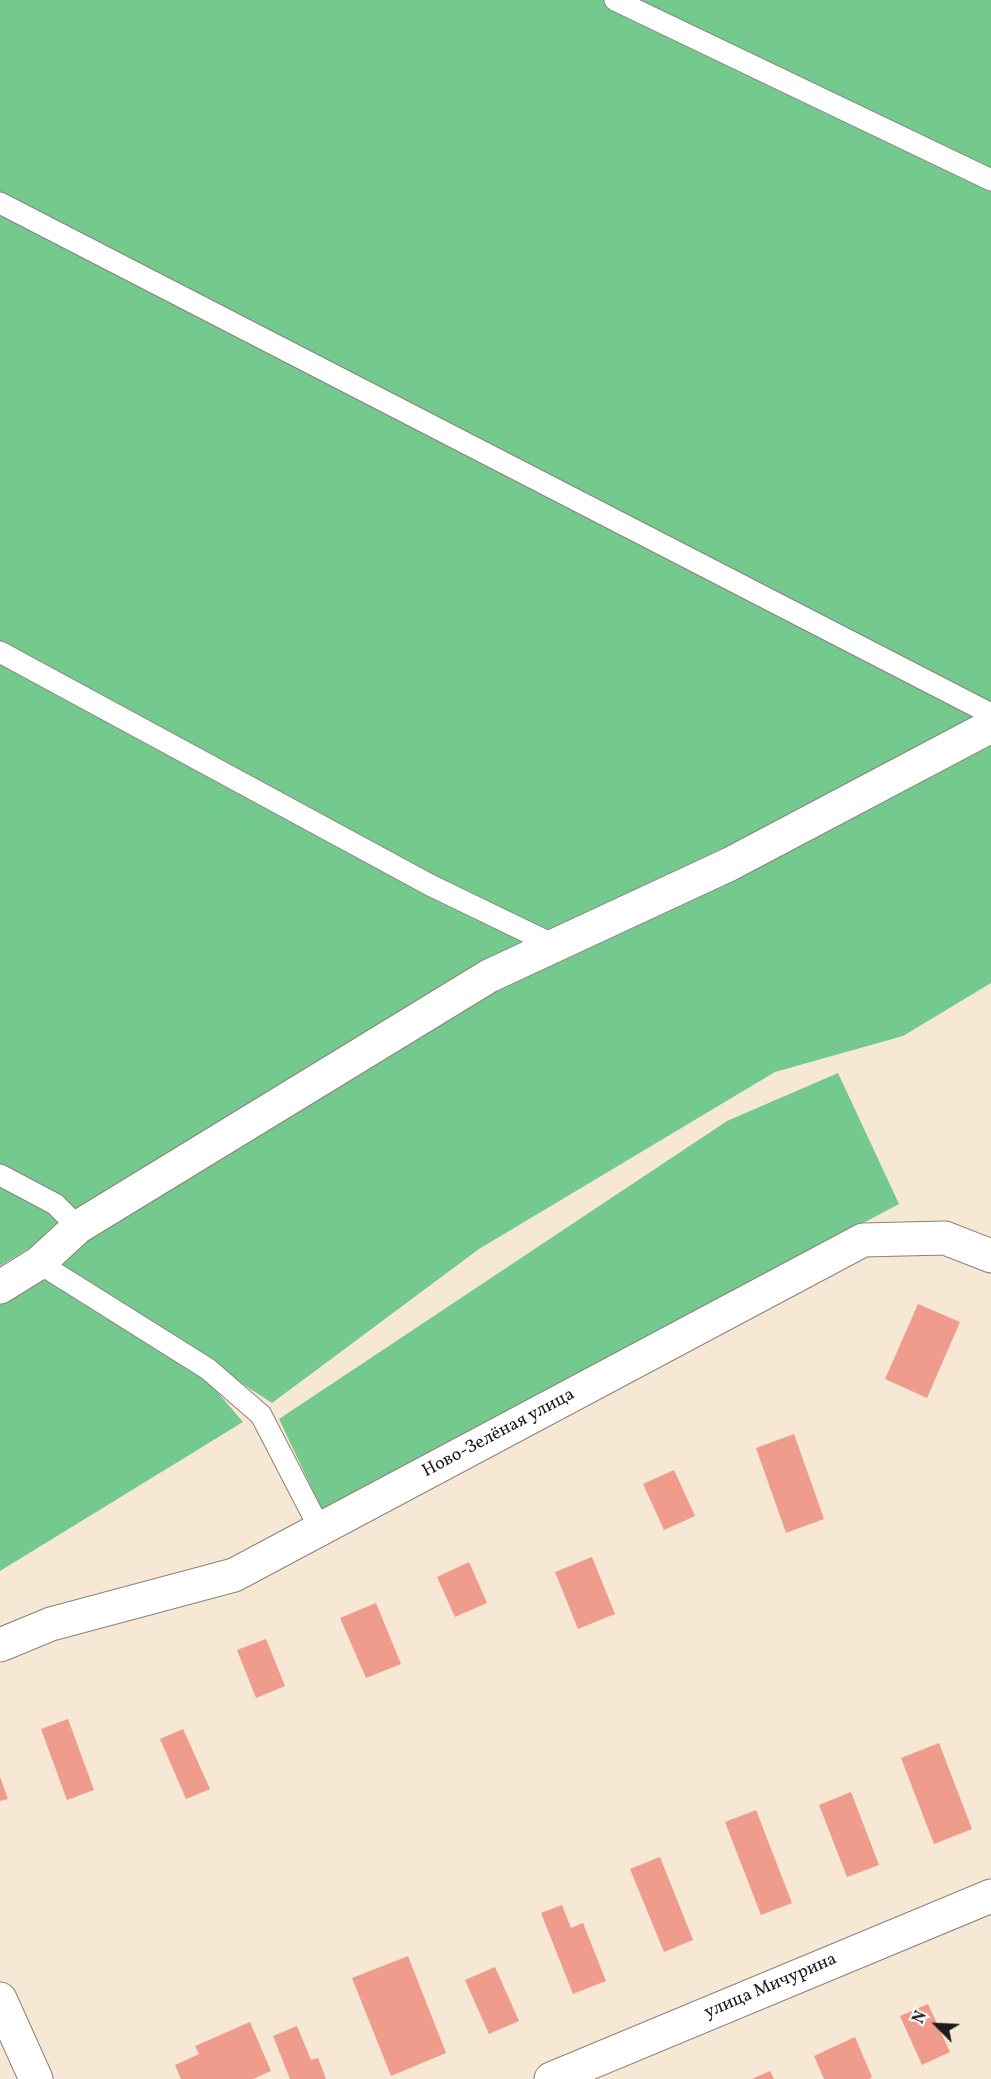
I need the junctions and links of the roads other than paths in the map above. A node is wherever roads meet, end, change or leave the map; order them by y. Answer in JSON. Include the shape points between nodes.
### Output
{"nodes":[{"id":1,"x":615,"y":0,"type":"edge"},
{"id":2,"x":991,"y":180,"type":"edge"},
{"id":3,"x":0,"y":203,"type":"edge"},
{"id":4,"x":0,"y":652,"type":"edge"},
{"id":5,"x":991,"y":714,"type":"edge"},
{"id":6,"x":991,"y":726,"type":"edge"},
{"id":7,"x":554,"y":945,"type":"junction"},
{"id":8,"x":0,"y":1175,"type":"edge"},
{"id":9,"x":78,"y":1227,"type":"junction"},
{"id":10,"x":991,"y":1256,"type":"edge"},
{"id":11,"x":39,"y":1263,"type":"junction"},
{"id":12,"x":0,"y":1287,"type":"edge"},
{"id":13,"x":320,"y":1530,"type":"junction"},
{"id":14,"x":0,"y":1645,"type":"edge"},
{"id":15,"x":991,"y":1896,"type":"edge"},
{"id":16,"x":0,"y":1999,"type":"edge"},
{"id":17,"x":36,"y":2079,"type":"edge"},
{"id":18,"x":551,"y":2079,"type":"edge"}],
"edges":[{"from":1,"to":2,"type":"lane"},
{"from":3,"to":5,"type":"lane"},
{"from":4,"to":7,"type":"lane","via":[[420,879]]},
{"from":6,"to":7,"type":"street","via":[[730,864]]},
{"from":7,"to":9,"type":"street","via":[[489,976]]},
{"from":8,"to":9,"type":"lane","via":[[56,1204]]},
{"from":9,"to":11,"type":"street"},
{"from":10,"to":13,"type":"street","name":"Ново-Зелёная улица","via":[[945,1238],[863,1240]]},
{"from":11,"to":12,"type":"street"},
{"from":11,"to":13,"type":"lane","via":[[208,1370],[261,1415]]},
{"from":13,"to":14,"type":"street","name":"Ново-Зелёная улица","via":[[234,1575],[51,1624]]},
{"from":15,"to":18,"type":"street","name":"улица Мичурина"},
{"from":16,"to":17,"type":"street"}]}
